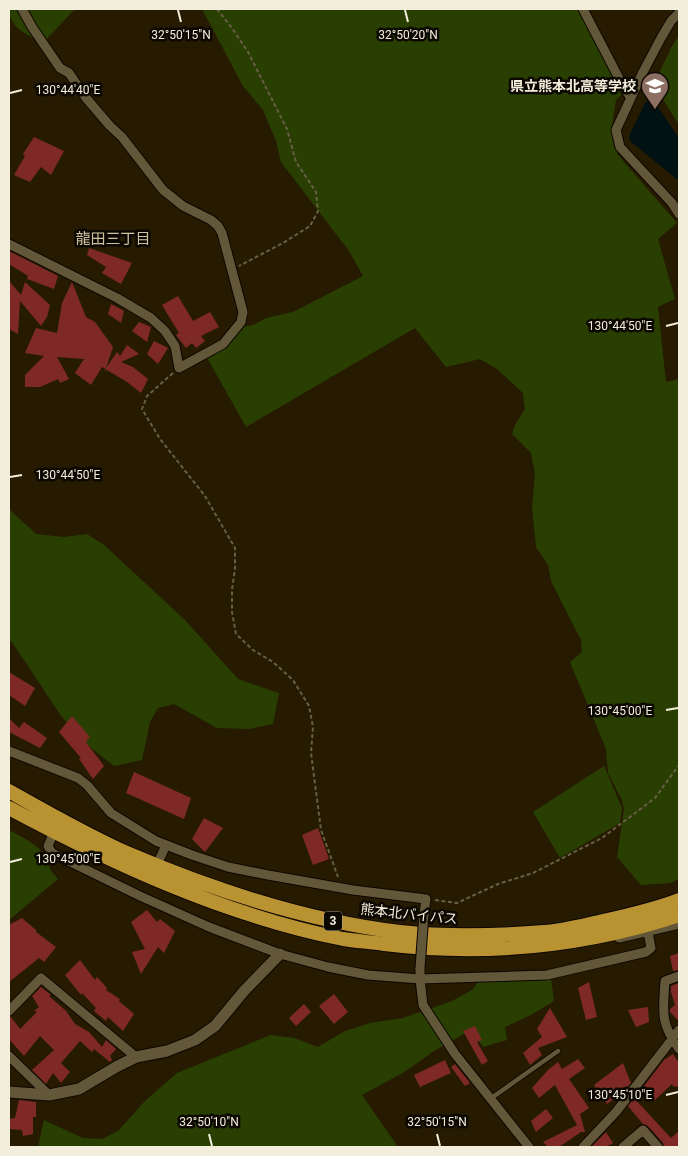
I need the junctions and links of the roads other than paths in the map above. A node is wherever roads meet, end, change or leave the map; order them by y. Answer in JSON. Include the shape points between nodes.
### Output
{"nodes":[{"id":1,"x":22,"y":9,"type":"edge"},
{"id":2,"x":583,"y":9,"type":"edge"},
{"id":3,"x":679,"y":13,"type":"edge"},
{"id":4,"x":631,"y":98,"type":"junction"},
{"id":5,"x":679,"y":214,"type":"edge"},
{"id":6,"x":9,"y":244,"type":"edge"},
{"id":7,"x":9,"y":751,"type":"edge"},
{"id":8,"x":9,"y":791,"type":"edge"},
{"id":9,"x":9,"y":808,"type":"edge"},
{"id":10,"x":54,"y":832,"type":"junction"},
{"id":11,"x":166,"y":845,"type":"junction"},
{"id":12,"x":157,"y":865,"type":"junction"},
{"id":13,"x":679,"y":893,"type":"edge"},
{"id":14,"x":679,"y":900,"type":"edge"},
{"id":15,"x":679,"y":915,"type":"edge"},
{"id":16,"x":679,"y":924,"type":"edge"},
{"id":17,"x":574,"y":927,"type":"junction"},
{"id":18,"x":648,"y":932,"type":"junction"},
{"id":19,"x":510,"y":949,"type":"junction"},
{"id":20,"x":280,"y":954,"type":"junction"},
{"id":21,"x":679,"y":976,"type":"edge"},
{"id":22,"x":420,"y":979,"type":"junction"},
{"id":23,"x":9,"y":1011,"type":"edge"},
{"id":24,"x":679,"y":1030,"type":"edge"},
{"id":25,"x":671,"y":1038,"type":"junction"},
{"id":26,"x":679,"y":1049,"type":"edge"},
{"id":27,"x":558,"y":1051,"type":"dead end"},
{"id":28,"x":9,"y":1056,"type":"edge"},
{"id":29,"x":136,"y":1057,"type":"junction"},
{"id":30,"x":9,"y":1092,"type":"edge"},
{"id":31,"x":50,"y":1095,"type":"junction"},
{"id":32,"x":490,"y":1099,"type":"junction"},
{"id":33,"x":529,"y":1147,"type":"edge"},
{"id":34,"x":583,"y":1147,"type":"edge"},
{"id":35,"x":623,"y":1147,"type":"edge"},
{"id":36,"x":658,"y":1147,"type":"edge"}],
"edges":[{"from":1,"to":6,"type":"street","via":[[60,68],[69,73],[163,190],[218,226],[233,270],[243,312],[241,322],[223,344],[179,368],[175,346],[152,318]]},
{"from":2,"to":4,"type":"street"},
{"from":3,"to":4,"type":"street","via":[[661,38]]},
{"from":4,"to":5,"type":"street","via":[[616,130],[620,147]]},
{"from":7,"to":11,"type":"street","via":[[78,778],[111,813]]},
{"from":8,"to":12,"type":"highway","name":"熊本北バイパス","number":"3"},
{"from":9,"to":10,"type":"highway","number":"3"},
{"from":10,"to":19,"type":"highway","number":"3","via":[[156,880],[297,928],[344,939],[410,947]]},
{"from":10,"to":20,"type":"street","via":[[48,846],[52,853],[209,927]]},
{"from":11,"to":12,"type":"street"},
{"from":11,"to":22,"type":"street","bridge":true,"via":[[228,867],[426,899]]},
{"from":12,"to":17,"type":"highway","name":"熊本北バイパス","number":"3","via":[[290,911],[400,932],[489,935]]},
{"from":13,"to":17,"type":"street"},
{"from":14,"to":17,"type":"highway","name":"熊本北バイパス","number":"3","via":[[631,915]]},
{"from":15,"to":19,"type":"highway","number":"3","via":[[624,931]]},
{"from":16,"to":18,"type":"street"},
{"from":18,"to":19,"type":"street","via":[[573,947]]},
{"from":18,"to":22,"type":"street","via":[[651,948],[646,952],[547,975]]},
{"from":20,"to":22,"type":"street","via":[[368,975]]},
{"from":20,"to":29,"type":"street","via":[[214,1026],[195,1040],[167,1051]]},
{"from":21,"to":25,"type":"street","via":[[664,981],[663,1018]]},
{"from":22,"to":32,"type":"street","via":[[423,1005]]},
{"from":23,"to":29,"type":"street","via":[[41,978]]},
{"from":24,"to":25,"type":"street"},
{"from":25,"to":26,"type":"street"},
{"from":25,"to":34,"type":"street","via":[[616,1112]]},
{"from":27,"to":32,"type":"lane"},
{"from":28,"to":31,"type":"street"},
{"from":29,"to":31,"type":"street","via":[[79,1089]]},
{"from":30,"to":31,"type":"street"},
{"from":32,"to":33,"type":"street"},
{"from":35,"to":36,"type":"street","via":[[643,1130]]}]}
